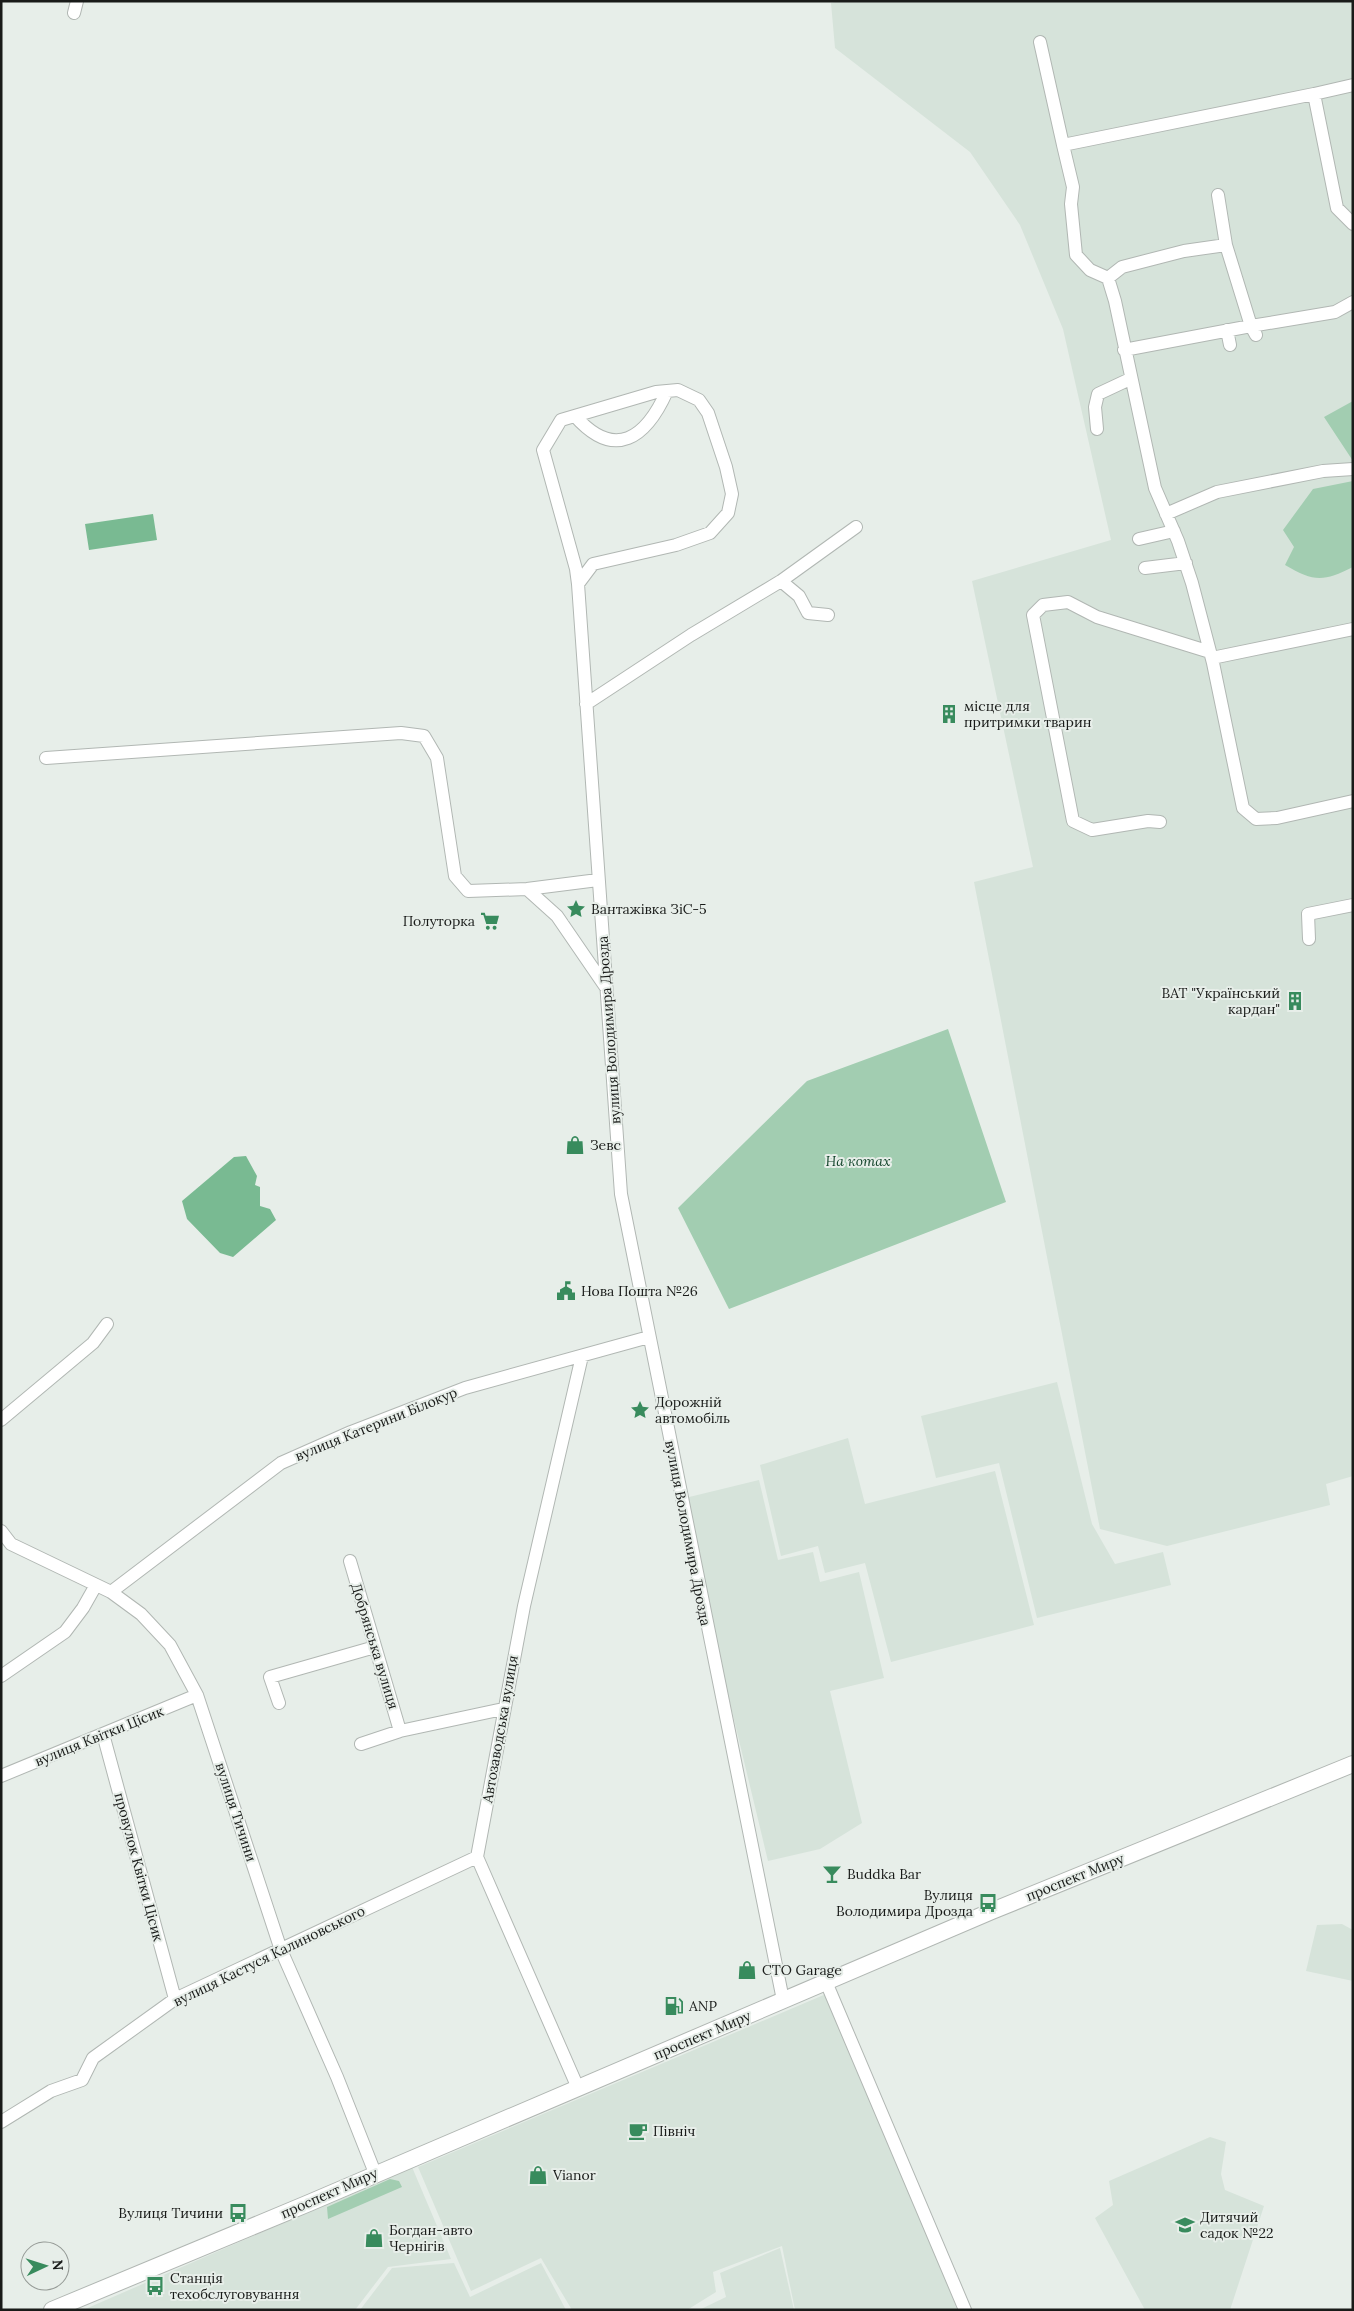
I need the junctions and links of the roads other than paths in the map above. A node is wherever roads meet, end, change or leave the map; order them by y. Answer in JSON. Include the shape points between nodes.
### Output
{"nodes":[{"id":1,"x":1040,"y":42,"type":"dead end"},
{"id":2,"x":1353,"y":85,"type":"edge"},
{"id":3,"x":1314,"y":94,"type":"junction"},
{"id":4,"x":1062,"y":145,"type":"junction"},
{"id":5,"x":1218,"y":195,"type":"dead end"},
{"id":6,"x":1353,"y":224,"type":"edge"},
{"id":7,"x":1226,"y":246,"type":"junction"},
{"id":8,"x":1108,"y":278,"type":"junction"},
{"id":9,"x":1353,"y":302,"type":"edge"},
{"id":10,"x":1228,"y":330,"type":"junction"},
{"id":11,"x":1254,"y":331,"type":"junction"},
{"id":12,"x":1230,"y":345,"type":"dead end"},
{"id":13,"x":1124,"y":350,"type":"junction"},
{"id":14,"x":1130,"y":379,"type":"junction"},
{"id":15,"x":667,"y":391,"type":"junction"},
{"id":16,"x":575,"y":416,"type":"junction"},
{"id":17,"x":1097,"y":429,"type":"dead end"},
{"id":18,"x":1353,"y":469,"type":"edge"},
{"id":19,"x":1166,"y":514,"type":"junction"},
{"id":20,"x":856,"y":527,"type":"dead end"},
{"id":21,"x":1174,"y":531,"type":"junction"},
{"id":22,"x":1139,"y":539,"type":"dead end"},
{"id":23,"x":573,"y":556,"type":"junction"},
{"id":24,"x":593,"y":564,"type":"junction"},
{"id":25,"x":1186,"y":564,"type":"junction"},
{"id":26,"x":1145,"y":568,"type":"dead end"},
{"id":27,"x":781,"y":582,"type":"junction"},
{"id":28,"x":578,"y":584,"type":"junction"},
{"id":29,"x":828,"y":615,"type":"dead end"},
{"id":30,"x":1353,"y":629,"type":"edge"},
{"id":31,"x":1211,"y":655,"type":"junction"},
{"id":32,"x":586,"y":704,"type":"junction"},
{"id":33,"x":46,"y":758,"type":"dead end"},
{"id":34,"x":1353,"y":801,"type":"edge"},
{"id":35,"x":1160,"y":822,"type":"dead end"},
{"id":36,"x":598,"y":880,"type":"junction"},
{"id":37,"x":527,"y":889,"type":"junction"},
{"id":38,"x":1353,"y":905,"type":"edge"},
{"id":39,"x":1309,"y":939,"type":"dead end"},
{"id":40,"x":606,"y":988,"type":"junction"},
{"id":41,"x":107,"y":1324,"type":"dead end"},
{"id":42,"x":649,"y":1337,"type":"junction"},
{"id":43,"x":582,"y":1356,"type":"junction"},
{"id":44,"x":1,"y":1420,"type":"edge"},
{"id":45,"x":1,"y":1531,"type":"edge"},
{"id":46,"x":350,"y":1561,"type":"dead end"},
{"id":47,"x":96,"y":1585,"type":"junction"},
{"id":48,"x":111,"y":1592,"type":"junction"},
{"id":49,"x":376,"y":1647,"type":"junction"},
{"id":50,"x":1,"y":1676,"type":"edge"},
{"id":51,"x":197,"y":1696,"type":"junction"},
{"id":52,"x":279,"y":1703,"type":"dead end"},
{"id":53,"x":503,"y":1709,"type":"junction"},
{"id":54,"x":400,"y":1731,"type":"junction"},
{"id":55,"x":103,"y":1734,"type":"junction"},
{"id":56,"x":362,"y":1744,"type":"dead end"},
{"id":57,"x":1351,"y":1765,"type":"edge"},
{"id":58,"x":1,"y":1776,"type":"edge"},
{"id":59,"x":477,"y":1857,"type":"junction"},
{"id":60,"x":281,"y":1950,"type":"junction"},
{"id":61,"x":826,"y":1982,"type":"junction"},
{"id":62,"x":175,"y":1999,"type":"junction"},
{"id":63,"x":783,"y":2000,"type":"junction"},
{"id":64,"x":578,"y":2088,"type":"junction"},
{"id":65,"x":1,"y":2122,"type":"edge"},
{"id":66,"x":375,"y":2173,"type":"junction"},
{"id":67,"x":52,"y":2310,"type":"edge"},
{"id":68,"x":965,"y":2310,"type":"edge"}],
"edges":[{"from":1,"to":4,"type":"street"},
{"from":2,"to":3,"type":"street"},
{"from":3,"to":4,"type":"street"},
{"from":3,"to":6,"type":"street","via":[[1337,208]]},
{"from":4,"to":8,"type":"street","via":[[1073,187],[1071,204],[1076,255],[1090,270]]},
{"from":5,"to":7,"type":"street"},
{"from":7,"to":8,"type":"street","via":[[1122,267]]},
{"from":7,"to":11,"type":"street"},
{"from":8,"to":13,"type":"street"},
{"from":9,"to":11,"type":"street","via":[[1334,312]]},
{"from":10,"to":11,"type":"street"},
{"from":10,"to":12,"type":"street"},
{"from":10,"to":13,"type":"street","via":[[1186,344]]},
{"from":13,"to":14,"type":"street"},
{"from":14,"to":17,"type":"street","via":[[1098,394],[1094,407]]},
{"from":14,"to":19,"type":"street","via":[[1154,488]]},
{"from":15,"to":16,"type":"street","name":"вулиця Володимира Дрозда"},
{"from":15,"to":16,"type":"street","via":[[657,413],[642,430],[627,439],[612,440],[596,435]]},
{"from":15,"to":24,"type":"street","name":"вулиця Володимира Дрозда","via":[[678,390],[699,400],[708,413],[732,494],[728,513],[710,533],[676,545]]},
{"from":16,"to":23,"type":"street","name":"вулиця Володимира Дрозда","via":[[560,420],[543,450]]},
{"from":18,"to":19,"type":"street","via":[[1323,471],[1217,492]]},
{"from":19,"to":21,"type":"street"},
{"from":20,"to":27,"type":"street"},
{"from":21,"to":22,"type":"street"},
{"from":21,"to":25,"type":"street"},
{"from":23,"to":24,"type":"street","via":[[583,563]]},
{"from":23,"to":28,"type":"street","name":"вулиця Володимира Дрозда"},
{"from":24,"to":28,"type":"street"},
{"from":25,"to":26,"type":"street"},
{"from":25,"to":31,"type":"street"},
{"from":27,"to":29,"type":"street","via":[[799,596],[808,613]]},
{"from":27,"to":32,"type":"street","via":[[691,635]]},
{"from":28,"to":32,"type":"street","name":"вулиця Володимира Дрозда"},
{"from":30,"to":31,"type":"street"},
{"from":31,"to":34,"type":"street","via":[[1243,808],[1256,819],[1277,818]]},
{"from":31,"to":35,"type":"street","via":[[1097,617],[1068,602],[1043,605],[1033,615],[1073,821],[1092,830]]},
{"from":32,"to":36,"type":"street","name":"вулиця Володимира Дрозда"},
{"from":33,"to":37,"type":"street","via":[[401,733],[424,736],[437,758],[455,876],[468,891]]},
{"from":36,"to":37,"type":"street"},
{"from":36,"to":40,"type":"street","name":"вулиця Володимира Дрозда"},
{"from":37,"to":40,"type":"street","via":[[557,916]]},
{"from":38,"to":39,"type":"street","via":[[1308,914]]},
{"from":40,"to":42,"type":"street","name":"вулиця Володимира Дрозда","via":[[621,1194]]},
{"from":41,"to":44,"type":"street","via":[[93,1343]]},
{"from":42,"to":43,"type":"street","name":"вулиця Катерини Білокур"},
{"from":42,"to":63,"type":"street","name":"вулиця Володимира Дрозда"},
{"from":43,"to":48,"type":"street","name":"вулиця Катерини Білокур","via":[[465,1388],[281,1463]]},
{"from":43,"to":53,"type":"street","name":"Автозаводська вулиця"},
{"from":45,"to":47,"type":"street","name":"вулиця Тичини","via":[[11,1544]]},
{"from":46,"to":49,"type":"street","name":"Добрянська вулиця"},
{"from":47,"to":48,"type":"street","name":"вулиця Тичини"},
{"from":47,"to":50,"type":"street","via":[[65,1632]]},
{"from":48,"to":51,"type":"street","name":"вулиця Тичини","via":[[141,1614],[170,1645]]},
{"from":49,"to":52,"type":"street","via":[[270,1677]]},
{"from":49,"to":54,"type":"street","name":"Добрянська вулиця"},
{"from":51,"to":55,"type":"street","name":"вулиця Квітки Цісик"},
{"from":51,"to":60,"type":"street","name":"вулиця Тичини"},
{"from":53,"to":54,"type":"street"},
{"from":53,"to":59,"type":"street","name":"Автозаводська вулиця"},
{"from":54,"to":56,"type":"street"},
{"from":55,"to":58,"type":"street","name":"вулиця Квітки Цісик"},
{"from":55,"to":62,"type":"street","name":"провулок Квітки Цісик"},
{"from":57,"to":61,"type":"main road","name":"проспект Миру"},
{"from":59,"to":60,"type":"street","name":"вулиця Кастуся Калиновського"},
{"from":59,"to":64,"type":"street"},
{"from":60,"to":62,"type":"street","name":"вулиця Кастуся Калиновського"},
{"from":60,"to":66,"type":"street","name":"вулиця Тичини"},
{"from":61,"to":63,"type":"main road","name":"проспект Миру"},
{"from":61,"to":68,"type":"street"},
{"from":62,"to":65,"type":"street","name":"вулиця Кастуся Калиновського","via":[[93,2058],[82,2080],[51,2091]]},
{"from":63,"to":64,"type":"main road","name":"проспект Миру"},
{"from":64,"to":66,"type":"main road","name":"проспект Миру"},
{"from":66,"to":67,"type":"main road","name":"проспект Миру"}]}
